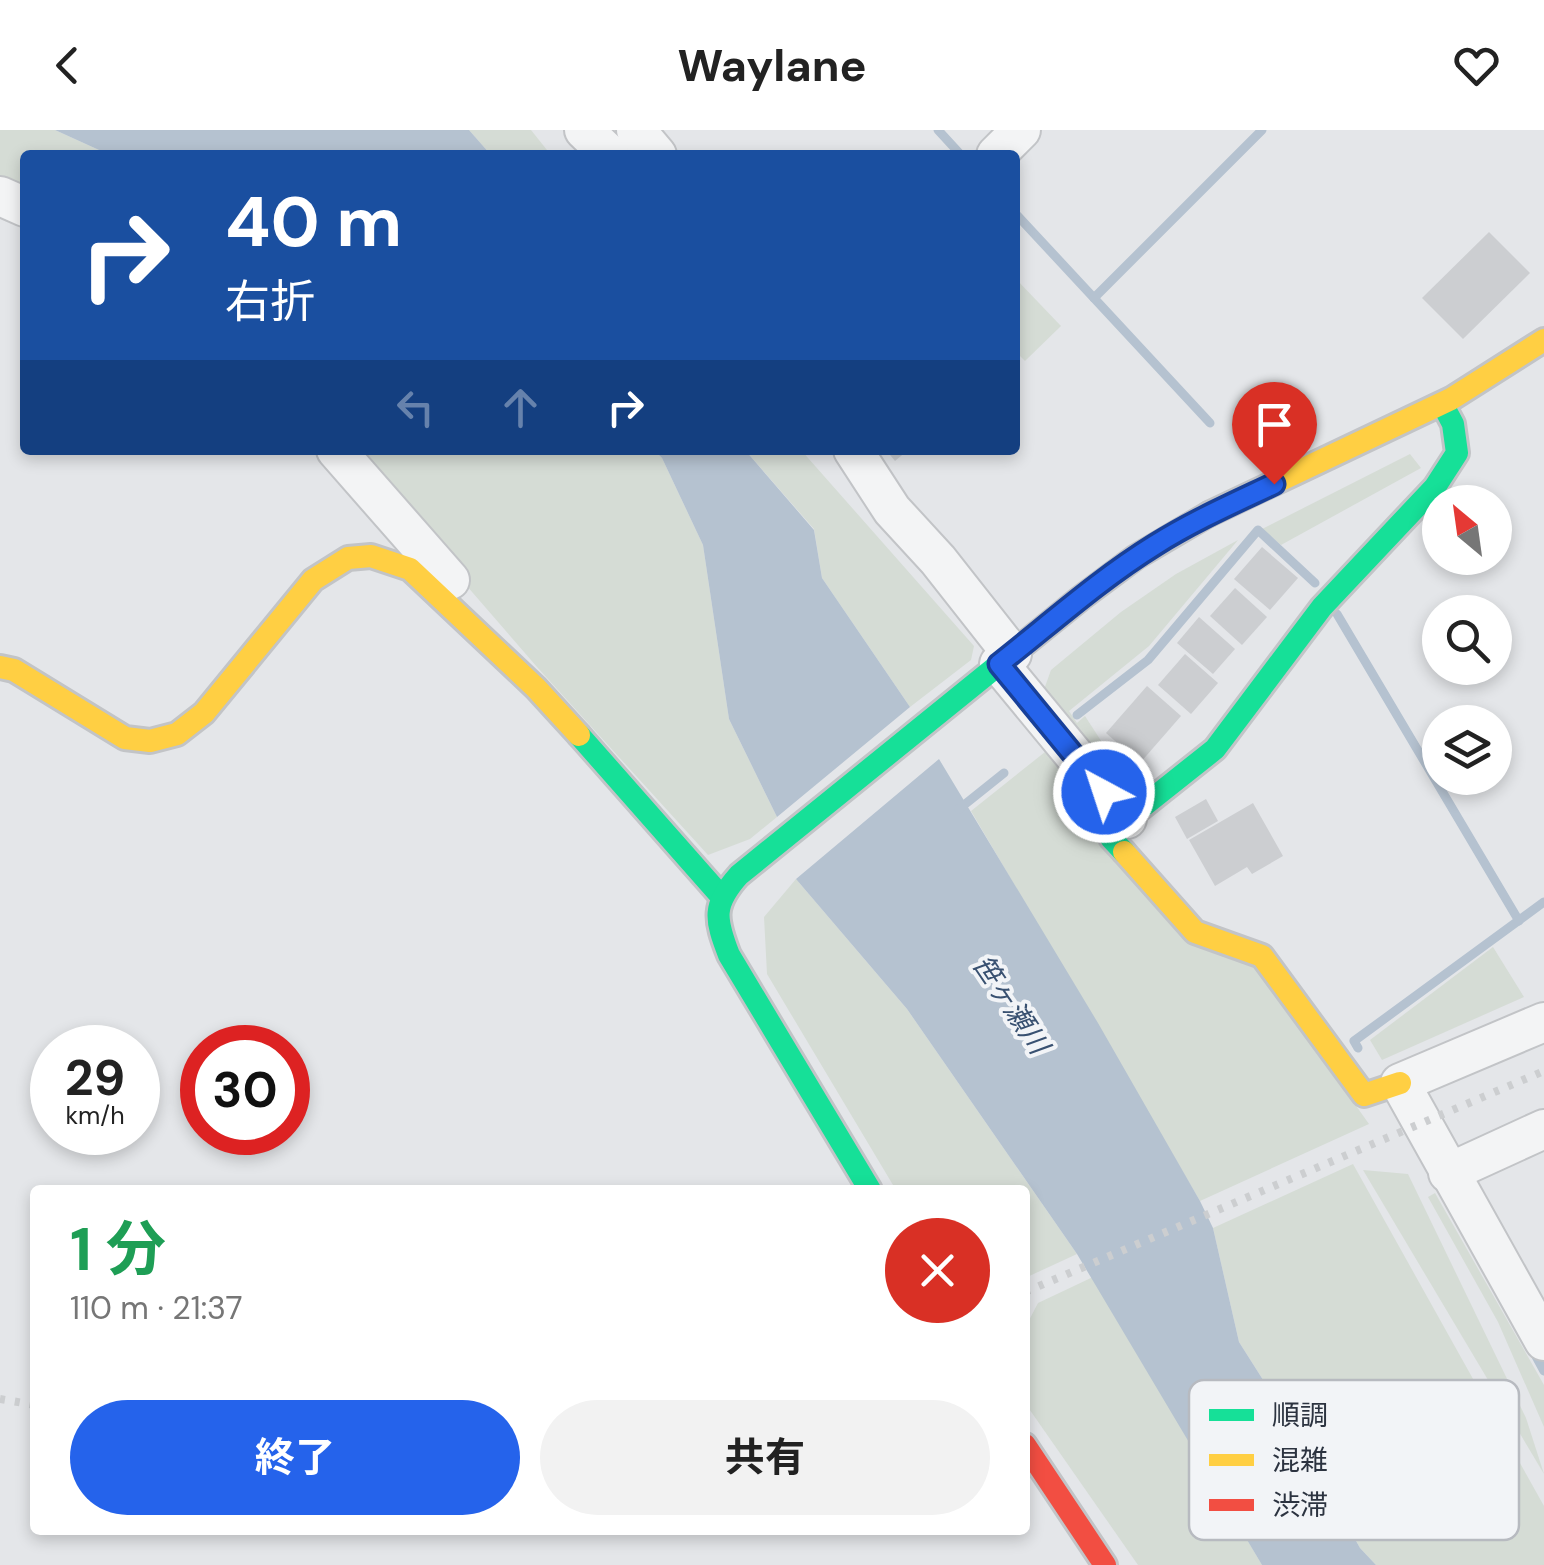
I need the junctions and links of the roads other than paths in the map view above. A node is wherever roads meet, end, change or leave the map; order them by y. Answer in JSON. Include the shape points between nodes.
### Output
{"nodes":[{"id":1,"x":584,"y":130,"type":"edge"},
{"id":2,"x":636,"y":130,"type":"edge"},
{"id":3,"x":1021,"y":130,"type":"edge"},
{"id":4,"x":605,"y":150,"type":"edge"},
{"id":5,"x":653,"y":150,"type":"edge"},
{"id":6,"x":1001,"y":150,"type":"edge"},
{"id":7,"x":1544,"y":340,"type":"edge"},
{"id":8,"x":1443,"y":404,"type":"junction"},
{"id":9,"x":857,"y":455,"type":"edge"},
{"id":10,"x":346,"y":462,"type":"edge"},
{"id":11,"x":368,"y":555,"type":"junction"},
{"id":12,"x":999,"y":664,"type":"junction"},
{"id":13,"x":0,"y":667,"type":"edge"},
{"id":14,"x":536,"y":688,"type":"junction"},
{"id":15,"x":1127,"y":818,"type":"junction"},
{"id":16,"x":720,"y":895,"type":"junction"},
{"id":17,"x":1544,"y":1022,"type":"edge"},
{"id":18,"x":1388,"y":1087,"type":"junction"},
{"id":19,"x":1544,"y":1128,"type":"edge"},
{"id":20,"x":1448,"y":1173,"type":"junction"},
{"id":21,"x":867,"y":1185,"type":"edge"},
{"id":22,"x":1544,"y":1341,"type":"edge"},
{"id":23,"x":1030,"y":1452,"type":"edge"},
{"id":24,"x":1106,"y":1565,"type":"edge"}],
"edges":[{"from":1,"to":4,"type":"street"},
{"from":2,"to":5,"type":"street"},
{"from":3,"to":6,"type":"street"},
{"from":7,"to":8,"type":"street"},
{"from":8,"to":12,"type":"street","via":[[1156,544]]},
{"from":8,"to":15,"type":"street","via":[[1457,454],[1435,487],[1322,607],[1215,749]]},
{"from":9,"to":12,"type":"street","via":[[892,510],[938,560]]},
{"from":10,"to":11,"type":"street"},
{"from":10,"to":14,"type":"street"},
{"from":11,"to":13,"type":"street","via":[[335,562],[313,580],[222,693],[177,734],[125,738]]},
{"from":11,"to":14,"type":"street","via":[[410,569]]},
{"from":12,"to":15,"type":"street"},
{"from":12,"to":16,"type":"street"},
{"from":14,"to":16,"type":"street"},
{"from":15,"to":18,"type":"street","via":[[1111,838],[1194,932],[1262,956],[1364,1095]]},
{"from":16,"to":21,"type":"street","via":[[716,923],[728,955]]},
{"from":17,"to":18,"type":"street"},
{"from":18,"to":20,"type":"street"},
{"from":19,"to":20,"type":"street"},
{"from":20,"to":22,"type":"street"},
{"from":23,"to":24,"type":"street"}]}
